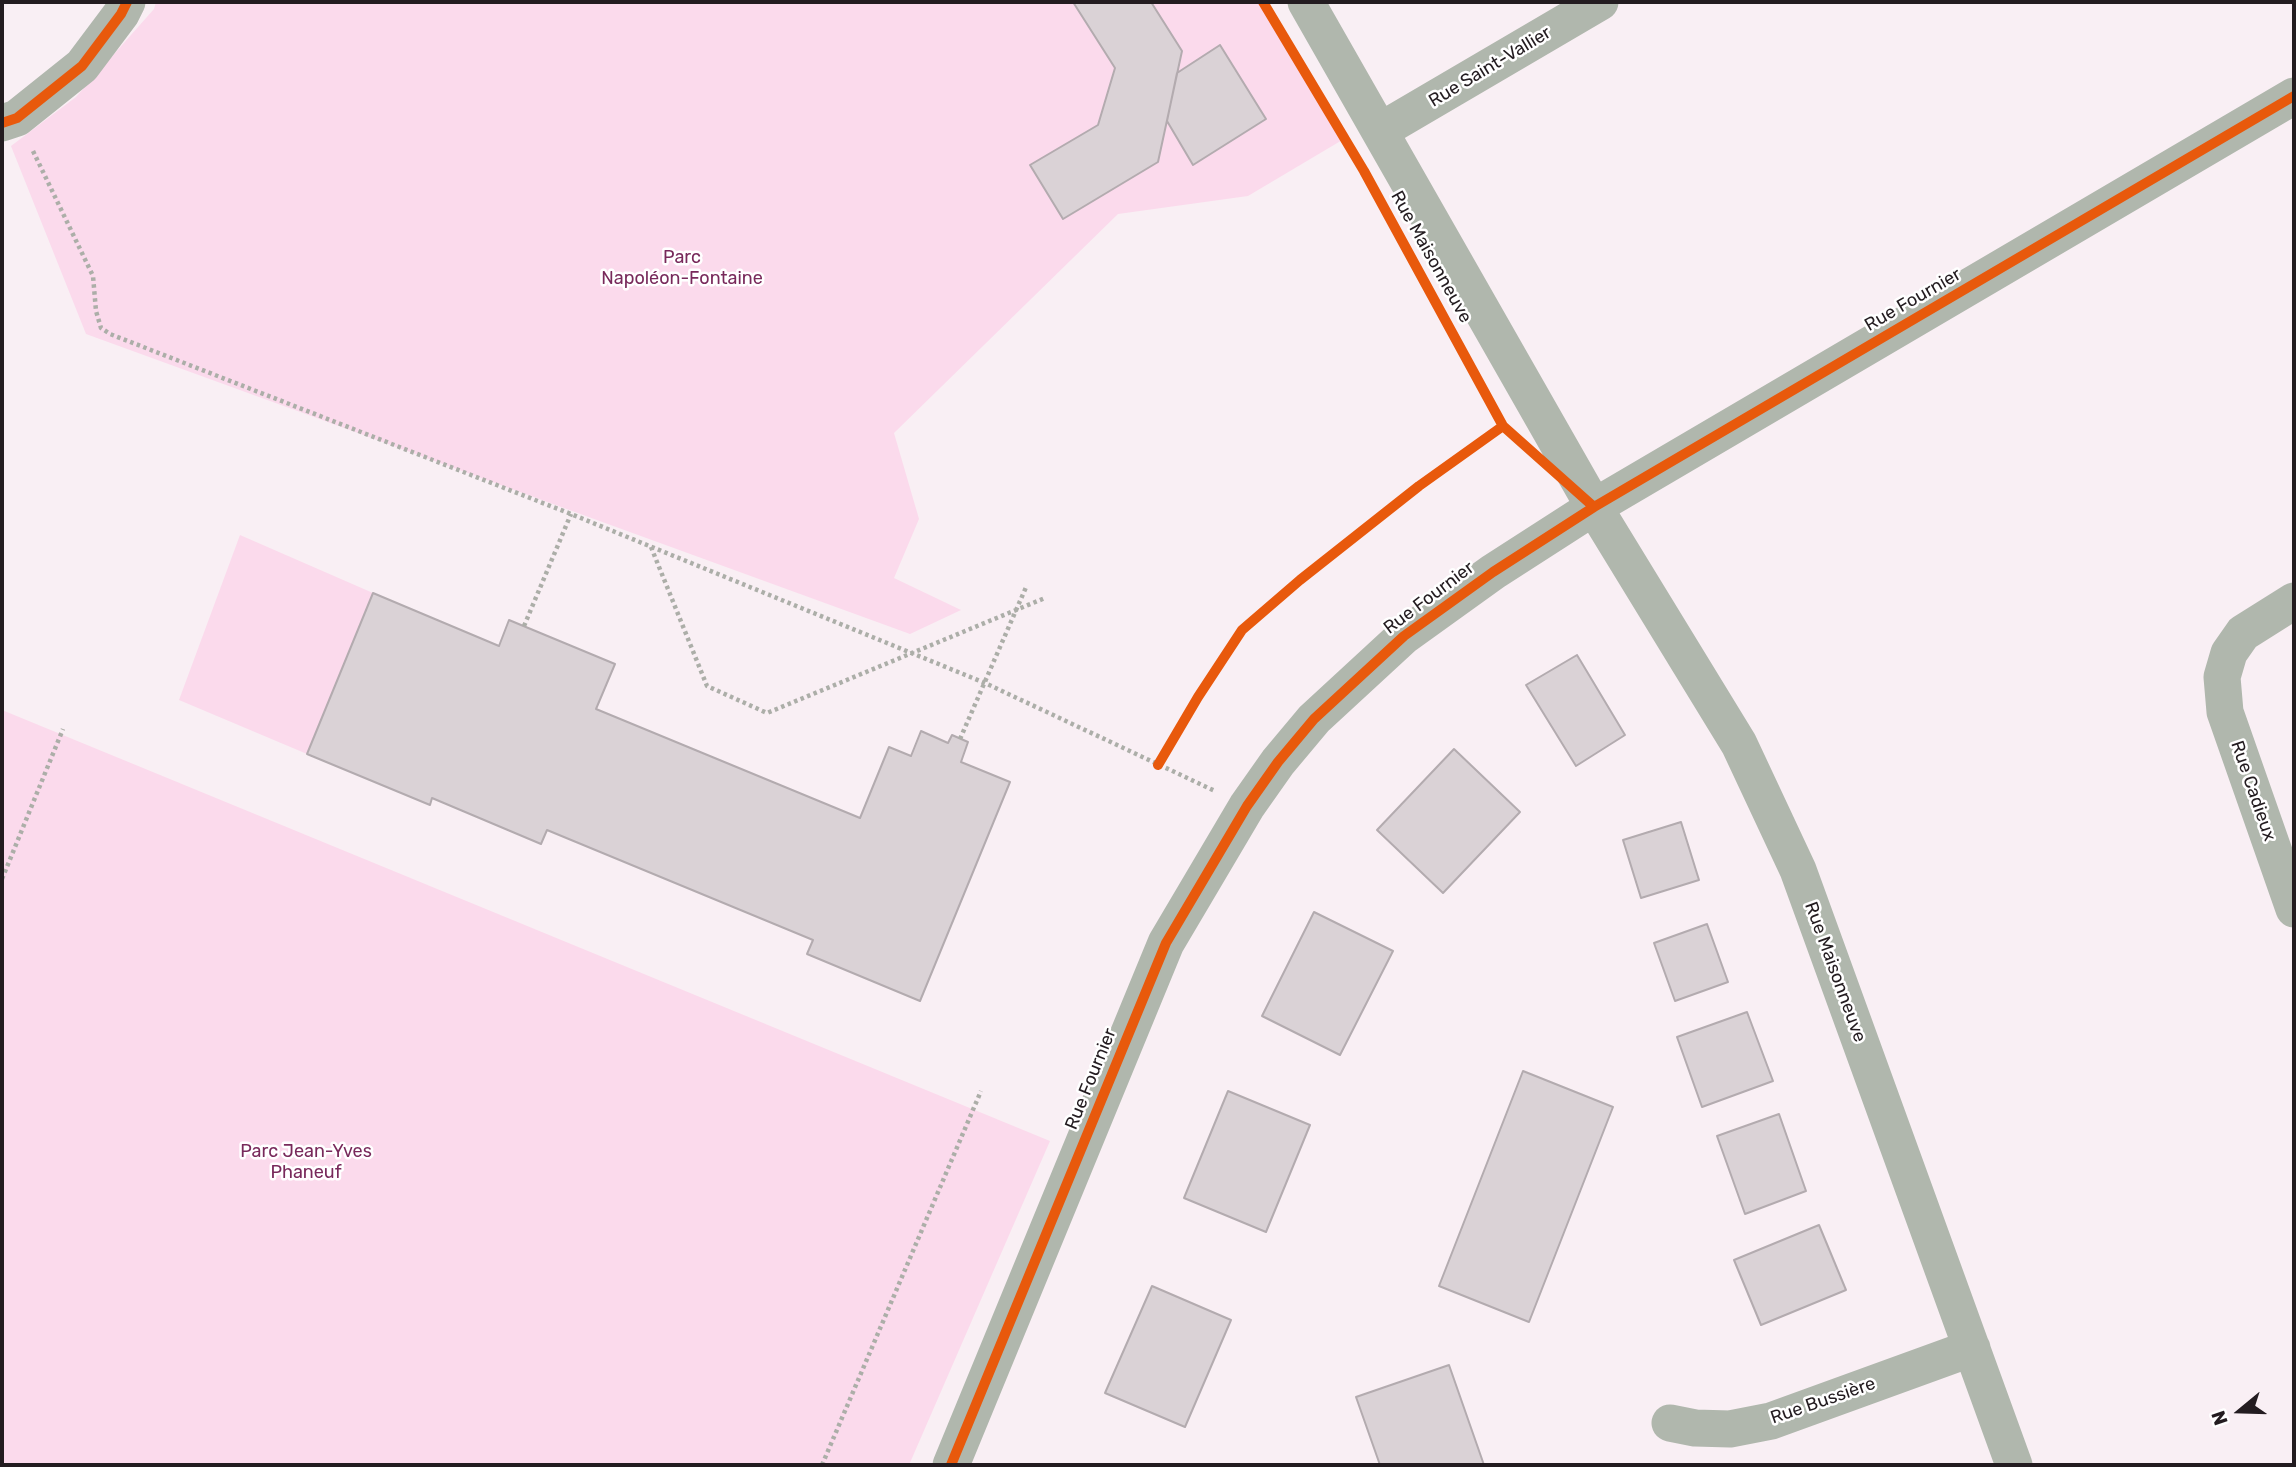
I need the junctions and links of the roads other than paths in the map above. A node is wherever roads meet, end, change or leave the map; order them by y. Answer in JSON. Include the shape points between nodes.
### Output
{"nodes":[{"id":1,"x":128,"y":2,"type":"edge"},
{"id":2,"x":1306,"y":2,"type":"edge"},
{"id":3,"x":1600,"y":2,"type":"edge"},
{"id":4,"x":2294,"y":96,"type":"edge"},
{"id":5,"x":9,"y":121,"type":"edge"},
{"id":6,"x":1380,"y":131,"type":"junction"},
{"id":7,"x":1594,"y":507,"type":"junction"},
{"id":8,"x":2294,"y":601,"type":"edge"},
{"id":9,"x":2294,"y":909,"type":"edge"},
{"id":10,"x":1972,"y":1348,"type":"junction"},
{"id":11,"x":1670,"y":1423,"type":"dead end"},
{"id":12,"x":951,"y":1465,"type":"edge"},
{"id":13,"x":2014,"y":1465,"type":"edge"}],
"edges":[{"from":1,"to":5,"type":"street","via":[[82,66]]},
{"from":2,"to":6,"type":"street","name":"Rue Maisonneuve"},
{"from":3,"to":6,"type":"street","name":"Rue Saint-Vallier"},
{"from":4,"to":7,"type":"street","name":"Rue Fournier"},
{"from":6,"to":7,"type":"street","name":"Rue Maisonneuve"},
{"from":7,"to":10,"type":"street","name":"Rue Maisonneuve","via":[[1739,744],[1798,870]]},
{"from":7,"to":12,"type":"street","name":"Rue Fournier","via":[[1404,636],[1314,719],[1247,806],[1166,943]]},
{"from":8,"to":9,"type":"street","name":"Rue Cadieux","via":[[2243,633],[2229,653],[2222,677],[2225,712]]},
{"from":10,"to":11,"type":"street","name":"Rue Bussière","via":[[1771,1421],[1730,1429]]},
{"from":10,"to":13,"type":"street","name":"Rue Maisonneuve"}]}
